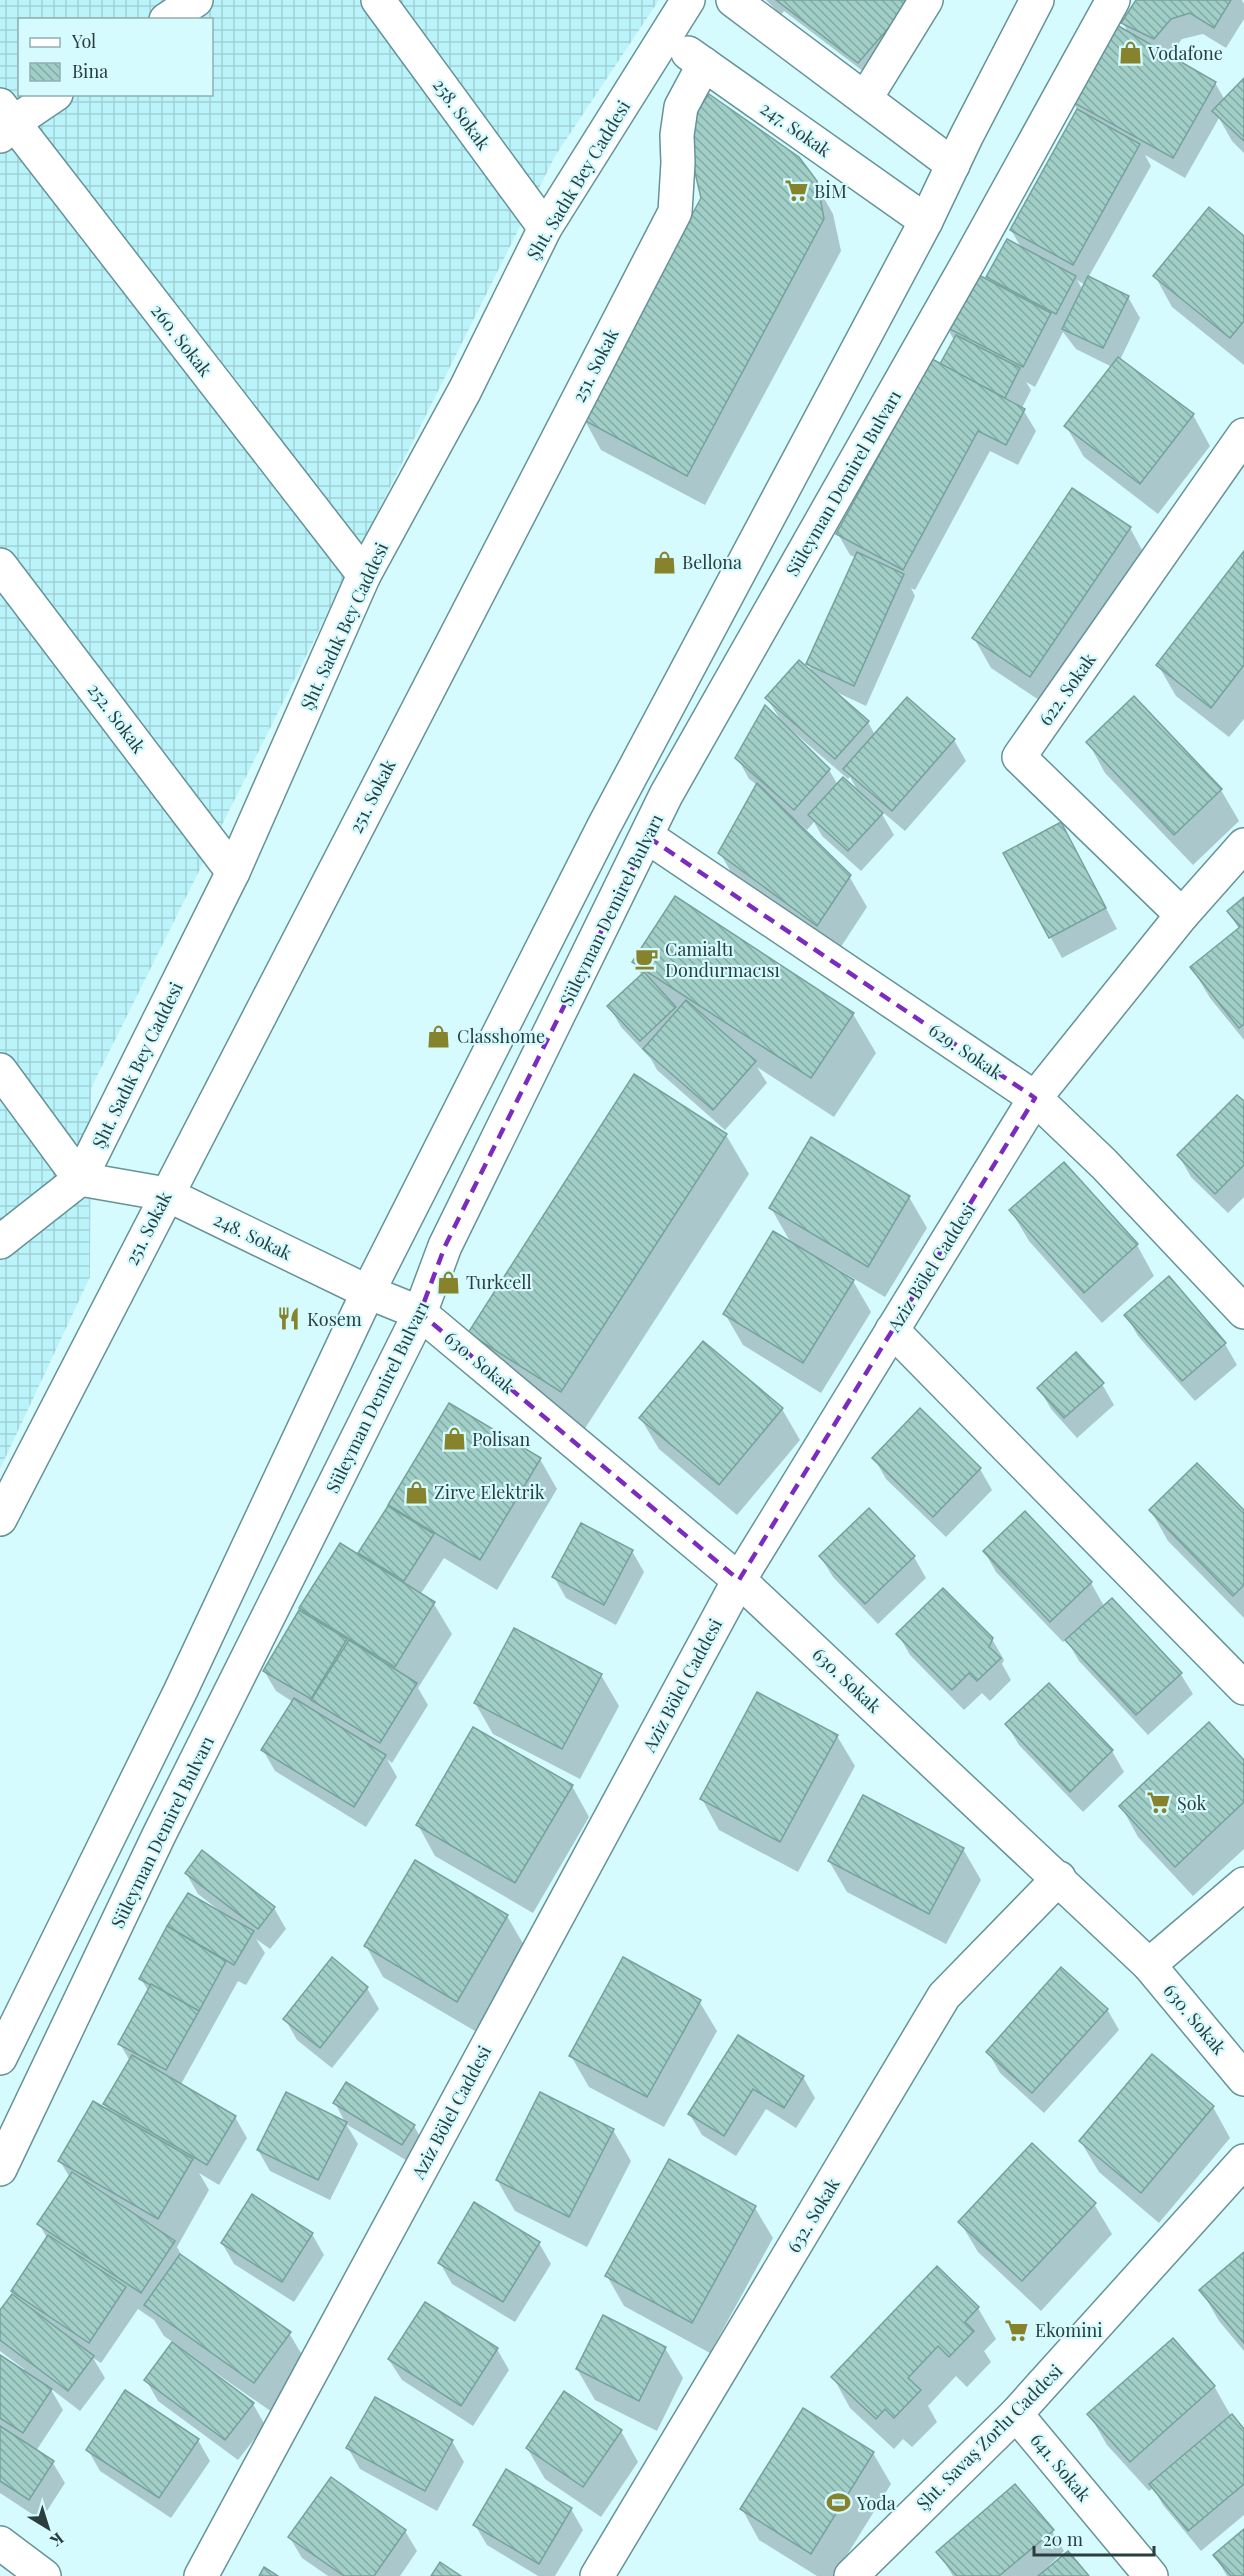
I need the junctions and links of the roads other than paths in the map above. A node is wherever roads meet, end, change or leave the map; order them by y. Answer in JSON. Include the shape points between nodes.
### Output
{"nodes":[{"id":1,"x":196,"y":0,"type":"edge"},
{"id":2,"x":378,"y":0,"type":"edge"},
{"id":3,"x":688,"y":0,"type":"edge"},
{"id":4,"x":733,"y":0,"type":"edge"},
{"id":5,"x":926,"y":0,"type":"edge"},
{"id":6,"x":1113,"y":0,"type":"edge"},
{"id":7,"x":1027,"y":4,"type":"edge"},
{"id":8,"x":169,"y":18,"type":"edge"},
{"id":9,"x":665,"y":37,"type":"junction"},
{"id":10,"x":704,"y":64,"type":"junction"},
{"id":11,"x":52,"y":96,"type":"edge"},
{"id":12,"x":865,"y":99,"type":"junction"},
{"id":13,"x":4,"y":122,"type":"edge"},
{"id":14,"x":953,"y":165,"type":"junction"},
{"id":15,"x":926,"y":221,"type":"junction"},
{"id":16,"x":545,"y":228,"type":"junction"},
{"id":17,"x":1244,"y":435,"type":"edge"},
{"id":18,"x":0,"y":565,"type":"edge"},
{"id":19,"x":364,"y":575,"type":"junction"},
{"id":20,"x":648,"y":837,"type":"junction"},
{"id":21,"x":1244,"y":845,"type":"edge"},
{"id":22,"x":233,"y":872,"type":"junction"},
{"id":23,"x":1182,"y":915,"type":"junction"},
{"id":24,"x":0,"y":1070,"type":"edge"},
{"id":25,"x":1035,"y":1098,"type":"junction"},
{"id":26,"x":80,"y":1179,"type":"junction"},
{"id":27,"x":166,"y":1194,"type":"junction"},
{"id":28,"x":0,"y":1242,"type":"edge"},
{"id":29,"x":368,"y":1292,"type":"junction"},
{"id":30,"x":1244,"y":1312,"type":"edge"},
{"id":31,"x":420,"y":1313,"type":"junction"},
{"id":32,"x":892,"y":1330,"type":"junction"},
{"id":33,"x":0,"y":1519,"type":"edge"},
{"id":34,"x":740,"y":1580,"type":"junction"},
{"id":35,"x":1244,"y":1688,"type":"edge"},
{"id":36,"x":1059,"y":1878,"type":"junction"},
{"id":37,"x":1244,"y":1884,"type":"edge"},
{"id":38,"x":1149,"y":1965,"type":"junction"},
{"id":39,"x":0,"y":2058,"type":"edge"},
{"id":40,"x":1244,"y":2079,"type":"edge"},
{"id":41,"x":1244,"y":2161,"type":"edge"},
{"id":42,"x":0,"y":2169,"type":"edge"},
{"id":43,"x":1016,"y":2414,"type":"junction"},
{"id":44,"x":0,"y":2543,"type":"edge"},
{"id":45,"x":863,"y":2571,"type":"edge"},
{"id":46,"x":44,"y":2576,"type":"edge"},
{"id":47,"x":201,"y":2576,"type":"edge"},
{"id":48,"x":597,"y":2576,"type":"edge"},
{"id":49,"x":1151,"y":2576,"type":"edge"}],
"edges":[{"from":1,"to":8,"type":"street"},
{"from":2,"to":16,"type":"street","name":"258. Sokak"},
{"from":3,"to":9,"type":"street","name":"Şht. Sadık Bey Caddesi"},
{"from":4,"to":12,"type":"street"},
{"from":5,"to":12,"type":"street"},
{"from":6,"to":20,"type":"street","name":"Süleyman Demirel Bulvarı","via":[[958,282],[666,795]]},
{"from":7,"to":14,"type":"street"},
{"from":9,"to":10,"type":"street","name":"247. Sokak"},
{"from":9,"to":16,"type":"street","name":"Şht. Sadık Bey Caddesi"},
{"from":10,"to":15,"type":"street","name":"247. Sokak"},
{"from":10,"to":27,"type":"street","name":"251. Sokak","via":[[681,107],[675,212]]},
{"from":11,"to":13,"type":"street"},
{"from":12,"to":14,"type":"street"},
{"from":13,"to":19,"type":"street","name":"260. Sokak"},
{"from":14,"to":15,"type":"street"},
{"from":15,"to":29,"type":"street","via":[[604,826]]},
{"from":16,"to":19,"type":"street","name":"Şht. Sadık Bey Caddesi","via":[[465,390]]},
{"from":17,"to":23,"type":"street","name":"622. Sokak","via":[[1019,757]]},
{"from":18,"to":22,"type":"street","name":"252. Sokak"},
{"from":19,"to":22,"type":"street","name":"Şht. Sadık Bey Caddesi"},
{"from":20,"to":25,"type":"street","name":"629. Sokak"},
{"from":20,"to":31,"type":"street","name":"Süleyman Demirel Bulvarı","via":[[445,1246]]},
{"from":21,"to":23,"type":"street","name":"Aziz Bölel Caddesi"},
{"from":22,"to":26,"type":"street","name":"Şht. Sadık Bey Caddesi"},
{"from":23,"to":25,"type":"street","name":"Aziz Bölel Caddesi"},
{"from":24,"to":26,"type":"street"},
{"from":25,"to":30,"type":"street","name":"629. Sokak","via":[[1104,1164]]},
{"from":25,"to":32,"type":"street","name":"Aziz Bölel Caddesi"},
{"from":26,"to":27,"type":"street","name":"248. Sokak"},
{"from":26,"to":28,"type":"street","name":"Şht. Sadık Bey Caddesi"},
{"from":27,"to":29,"type":"street","name":"248. Sokak"},
{"from":27,"to":33,"type":"street","name":"251. Sokak"},
{"from":29,"to":31,"type":"street","name":"248. Sokak"},
{"from":29,"to":39,"type":"street","via":[[180,1692]]},
{"from":31,"to":34,"type":"street","name":"630. Sokak"},
{"from":31,"to":42,"type":"street","name":"Süleyman Demirel Bulvarı","via":[[159,1835]]},
{"from":32,"to":34,"type":"street","name":"Aziz Bölel Caddesi"},
{"from":32,"to":35,"type":"street"},
{"from":34,"to":36,"type":"street","name":"630. Sokak"},
{"from":34,"to":47,"type":"street","name":"Aziz Bölel Caddesi"},
{"from":36,"to":38,"type":"street","name":"630. Sokak"},
{"from":36,"to":48,"type":"street","name":"632. Sokak","via":[[944,1996]]},
{"from":37,"to":38,"type":"street"},
{"from":38,"to":40,"type":"street","name":"630. Sokak"},
{"from":41,"to":43,"type":"street","name":"Şht. Savaş Zorlu Caddesi"},
{"from":43,"to":45,"type":"street","name":"Şht. Savaş Zorlu Caddesi"},
{"from":43,"to":49,"type":"street","name":"641. Sokak"},
{"from":44,"to":46,"type":"street"}]}
